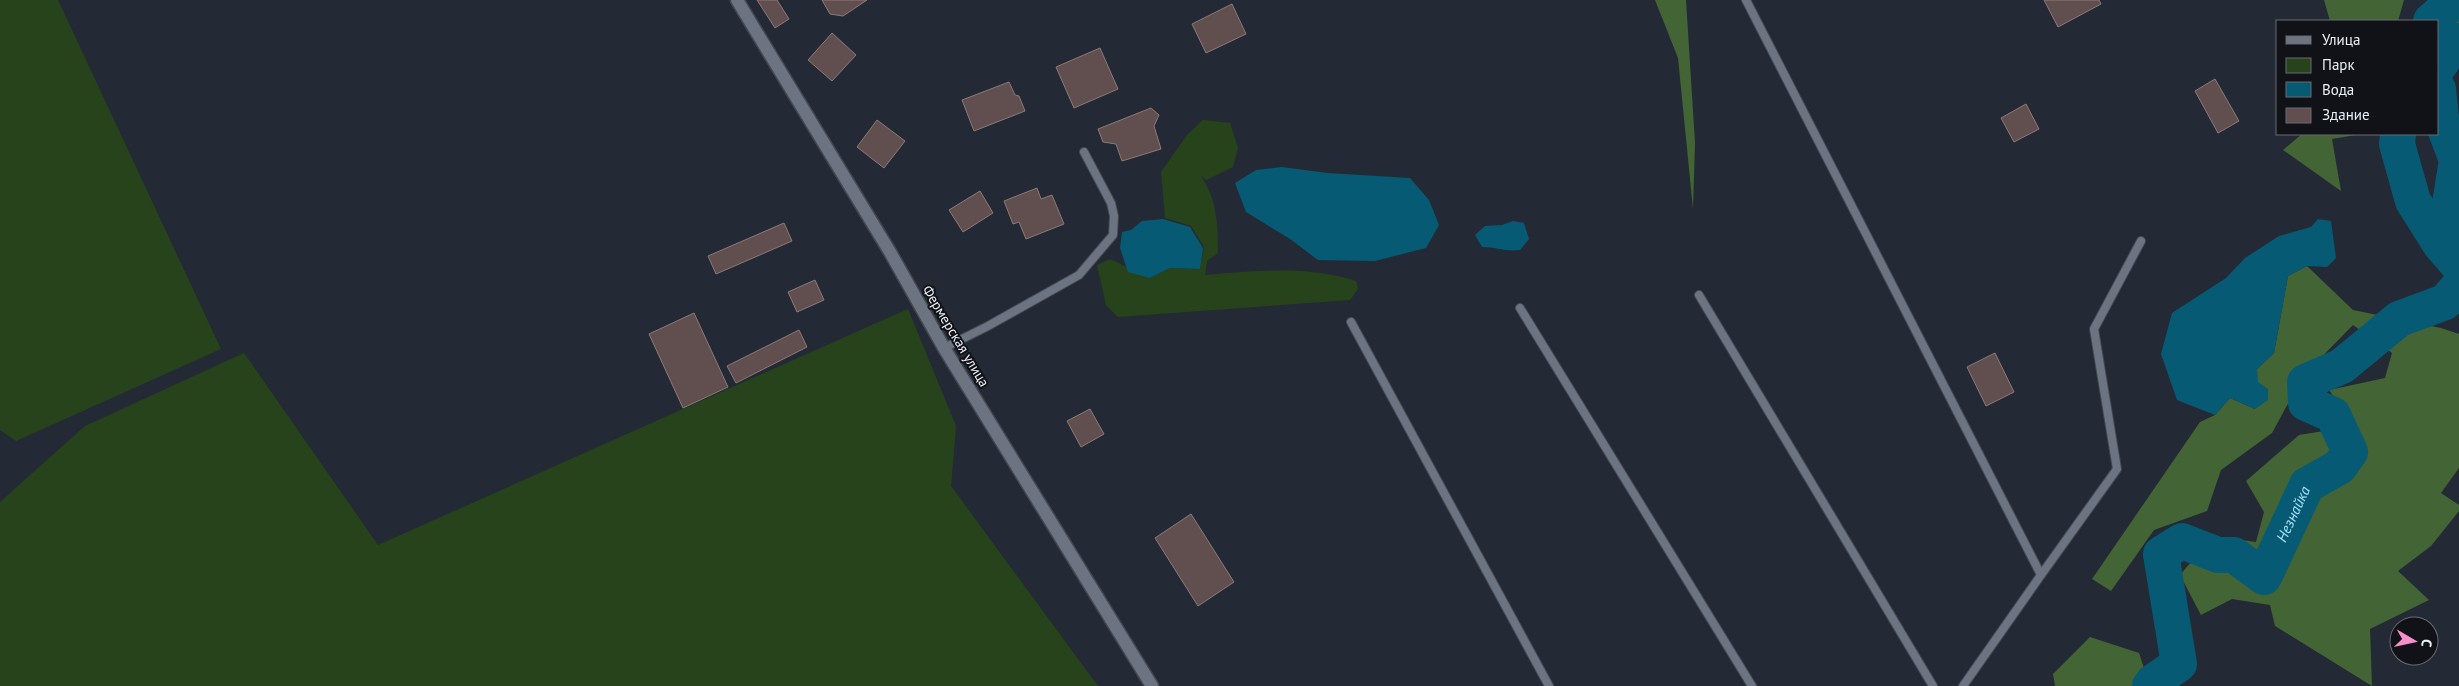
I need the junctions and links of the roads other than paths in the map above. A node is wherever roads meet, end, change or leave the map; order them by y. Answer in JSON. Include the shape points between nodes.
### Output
{"nodes":[{"id":1,"x":737,"y":0,"type":"edge"},
{"id":2,"x":1746,"y":0,"type":"edge"},
{"id":3,"x":1084,"y":152,"type":"dead end"},
{"id":4,"x":2141,"y":241,"type":"dead end"},
{"id":5,"x":1699,"y":295,"type":"dead end"},
{"id":6,"x":1520,"y":308,"type":"dead end"},
{"id":7,"x":1351,"y":322,"type":"dead end"},
{"id":8,"x":944,"y":348,"type":"junction"},
{"id":9,"x":2041,"y":576,"type":"junction"},
{"id":10,"x":1152,"y":686,"type":"edge"},
{"id":11,"x":1549,"y":686,"type":"edge"},
{"id":12,"x":1752,"y":686,"type":"edge"},
{"id":13,"x":1933,"y":686,"type":"edge"},
{"id":14,"x":1963,"y":686,"type":"edge"}],
"edges":[{"from":1,"to":8,"type":"street","name":"Фермерская улица","via":[[890,252]]},
{"from":2,"to":9,"type":"lane"},
{"from":3,"to":8,"type":"lane","via":[[1111,203],[1113,234],[1079,275]]},
{"from":4,"to":9,"type":"lane","via":[[2094,329],[2116,469]]},
{"from":5,"to":13,"type":"lane"},
{"from":6,"to":12,"type":"lane"},
{"from":7,"to":11,"type":"lane"},
{"from":8,"to":10,"type":"street","name":"Фермерская улица"},
{"from":9,"to":14,"type":"lane"}]}
